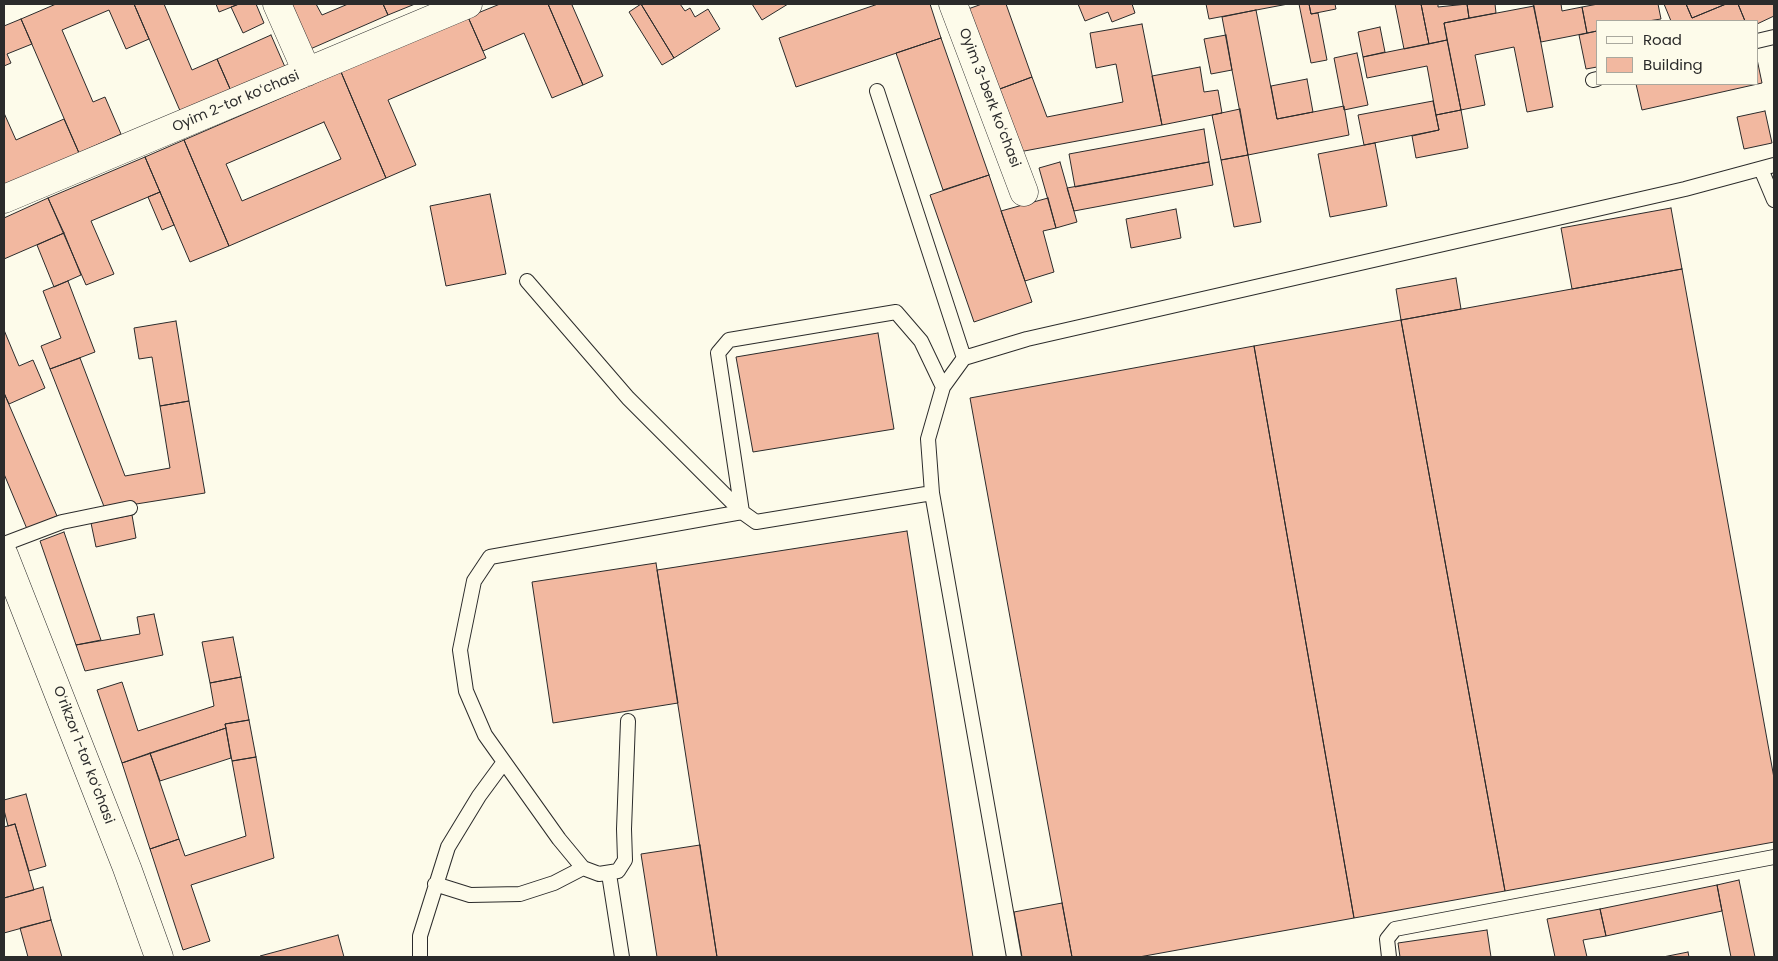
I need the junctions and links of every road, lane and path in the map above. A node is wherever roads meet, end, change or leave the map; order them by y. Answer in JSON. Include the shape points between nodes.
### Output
{"nodes":[{"id":1,"x":277,"y":4,"type":"edge"},
{"id":2,"x":468,"y":4,"type":"edge"},
{"id":3,"x":953,"y":4,"type":"edge"},
{"id":4,"x":1774,"y":37,"type":"edge"},
{"id":5,"x":1758,"y":41,"type":"edge"},
{"id":6,"x":307,"y":72,"type":"junction"},
{"id":7,"x":877,"y":91,"type":"dead end"},
{"id":8,"x":1768,"y":167,"type":"edge"},
{"id":9,"x":1024,"y":192,"type":"dead end"},
{"id":10,"x":4,"y":199,"type":"edge"},
{"id":11,"x":1774,"y":200,"type":"edge"},
{"id":12,"x":527,"y":281,"type":"dead end"},
{"id":13,"x":964,"y":358,"type":"junction"},
{"id":14,"x":943,"y":387,"type":"junction"},
{"id":15,"x":932,"y":493,"type":"junction"},
{"id":16,"x":130,"y":508,"type":"dead end"},
{"id":17,"x":742,"y":512,"type":"junction"},
{"id":18,"x":4,"y":544,"type":"edge"},
{"id":19,"x":4,"y":554,"type":"edge"},
{"id":20,"x":628,"y":721,"type":"dead end"},
{"id":21,"x":504,"y":762,"type":"junction"},
{"id":22,"x":1774,"y":857,"type":"edge"},
{"id":23,"x":583,"y":868,"type":"junction"},
{"id":24,"x":609,"y":874,"type":"junction"},
{"id":25,"x":436,"y":884,"type":"junction"},
{"id":26,"x":160,"y":957,"type":"edge"},
{"id":27,"x":420,"y":957,"type":"edge"},
{"id":28,"x":622,"y":957,"type":"edge"},
{"id":29,"x":1014,"y":957,"type":"edge"},
{"id":30,"x":1390,"y":957,"type":"edge"}],
"edges":[{"from":1,"to":6,"type":"street"},
{"from":2,"to":6,"type":"street","name":"Oyim 2-tor koʻchasi"},
{"from":3,"to":9,"type":"street","name":"Oyim 3-berk koʻchasi"},
{"from":4,"to":5,"type":"lane"},
{"from":6,"to":10,"type":"street","name":"Oyim 2-tor koʻchasi"},
{"from":7,"to":13,"type":"lane"},
{"from":8,"to":11,"type":"lane"},
{"from":8,"to":13,"type":"lane","via":[[1685,189],[1027,339]]},
{"from":12,"to":17,"type":"lane","via":[[628,398]]},
{"from":13,"to":14,"type":"lane"},
{"from":14,"to":15,"type":"lane","via":[[928,440]]},
{"from":14,"to":17,"type":"lane","via":[[920,341],[896,312],[729,340],[718,353]]},
{"from":15,"to":17,"type":"lane","via":[[756,522]]},
{"from":15,"to":29,"type":"lane"},
{"from":16,"to":18,"type":"lane","via":[[62,522]]},
{"from":17,"to":21,"type":"lane","via":[[490,558],[474,581],[460,650],[466,691],[485,735]]},
{"from":19,"to":26,"type":"street","name":"Oʻrikzor 1-tor koʻchasi"},
{"from":20,"to":24,"type":"lane","via":[[625,860],[618,871]]},
{"from":21,"to":23,"type":"lane"},
{"from":21,"to":25,"type":"lane","via":[[448,847]]},
{"from":22,"to":30,"type":"lane","via":[[1395,929],[1387,939]]},
{"from":23,"to":24,"type":"lane"},
{"from":23,"to":25,"type":"lane","via":[[554,883],[520,894],[470,895]]},
{"from":24,"to":28,"type":"lane"},
{"from":25,"to":27,"type":"lane","via":[[420,936]]}]}
